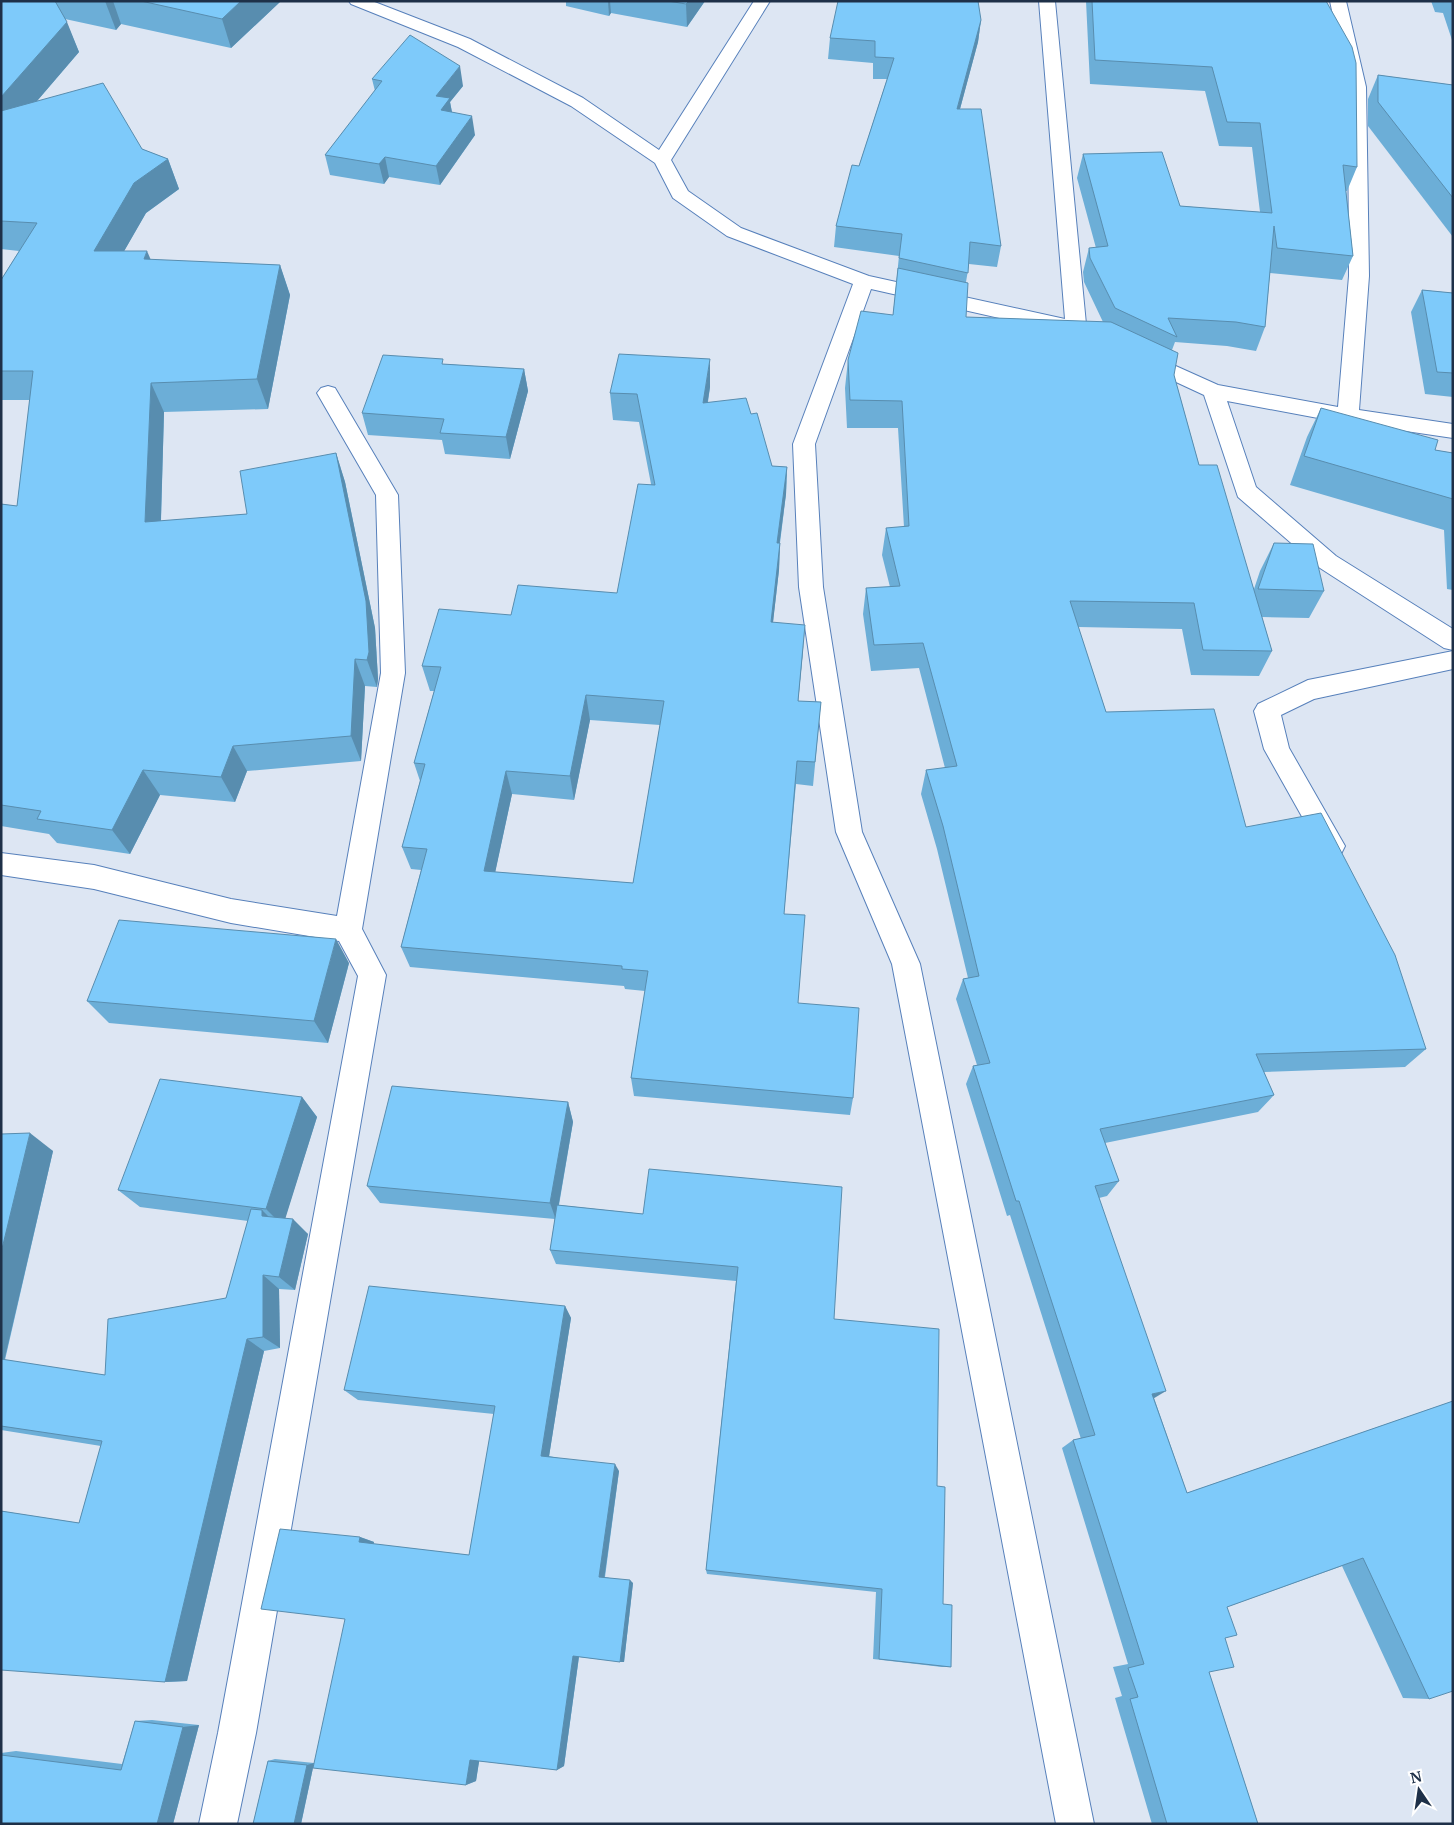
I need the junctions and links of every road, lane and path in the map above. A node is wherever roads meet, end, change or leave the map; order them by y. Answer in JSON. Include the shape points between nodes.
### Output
{"nodes":[{"id":1,"x":357,"y":1,"type":"edge"},
{"id":2,"x":762,"y":1,"type":"edge"},
{"id":3,"x":1047,"y":1,"type":"edge"},
{"id":4,"x":1338,"y":1,"type":"edge"},
{"id":5,"x":662,"y":160,"type":"junction"},
{"id":6,"x":864,"y":280,"type":"junction"},
{"id":7,"x":1125,"y":350,"type":"edge"},
{"id":8,"x":1213,"y":392,"type":"junction"},
{"id":9,"x":328,"y":393,"type":"dead end"},
{"id":10,"x":1348,"y":414,"type":"junction"},
{"id":11,"x":1453,"y":431,"type":"edge"},
{"id":12,"x":1453,"y":641,"type":"edge"},
{"id":13,"x":1453,"y":660,"type":"edge"},
{"id":14,"x":1,"y":864,"type":"edge"},
{"id":15,"x":1346,"y":869,"type":"edge"},
{"id":16,"x":348,"y":930,"type":"junction"},
{"id":17,"x":218,"y":1824,"type":"edge"},
{"id":18,"x":1075,"y":1824,"type":"edge"}],
"edges":[{"from":1,"to":5,"type":"street","via":[[464,43],[576,102]]},
{"from":2,"to":5,"type":"street"},
{"from":3,"to":6,"type":"street","via":[[1084,331]]},
{"from":4,"to":10,"type":"street","via":[[1357,87],[1359,276]]},
{"from":5,"to":6,"type":"street","via":[[680,194],[734,232]]},
{"from":6,"to":18,"type":"street","via":[[804,444],[811,587],[849,832],[906,964]]},
{"from":7,"to":8,"type":"street"},
{"from":8,"to":10,"type":"street"},
{"from":8,"to":12,"type":"street","via":[[1246,491],[1328,562]]},
{"from":9,"to":16,"type":"street","via":[[387,495],[393,672]]},
{"from":10,"to":11,"type":"street"},
{"from":13,"to":15,"type":"street","via":[[1308,690],[1267,711],[1278,749]]},
{"from":14,"to":16,"type":"street","via":[[94,877],[231,911]]},
{"from":16,"to":17,"type":"street","via":[[372,975]]}]}
